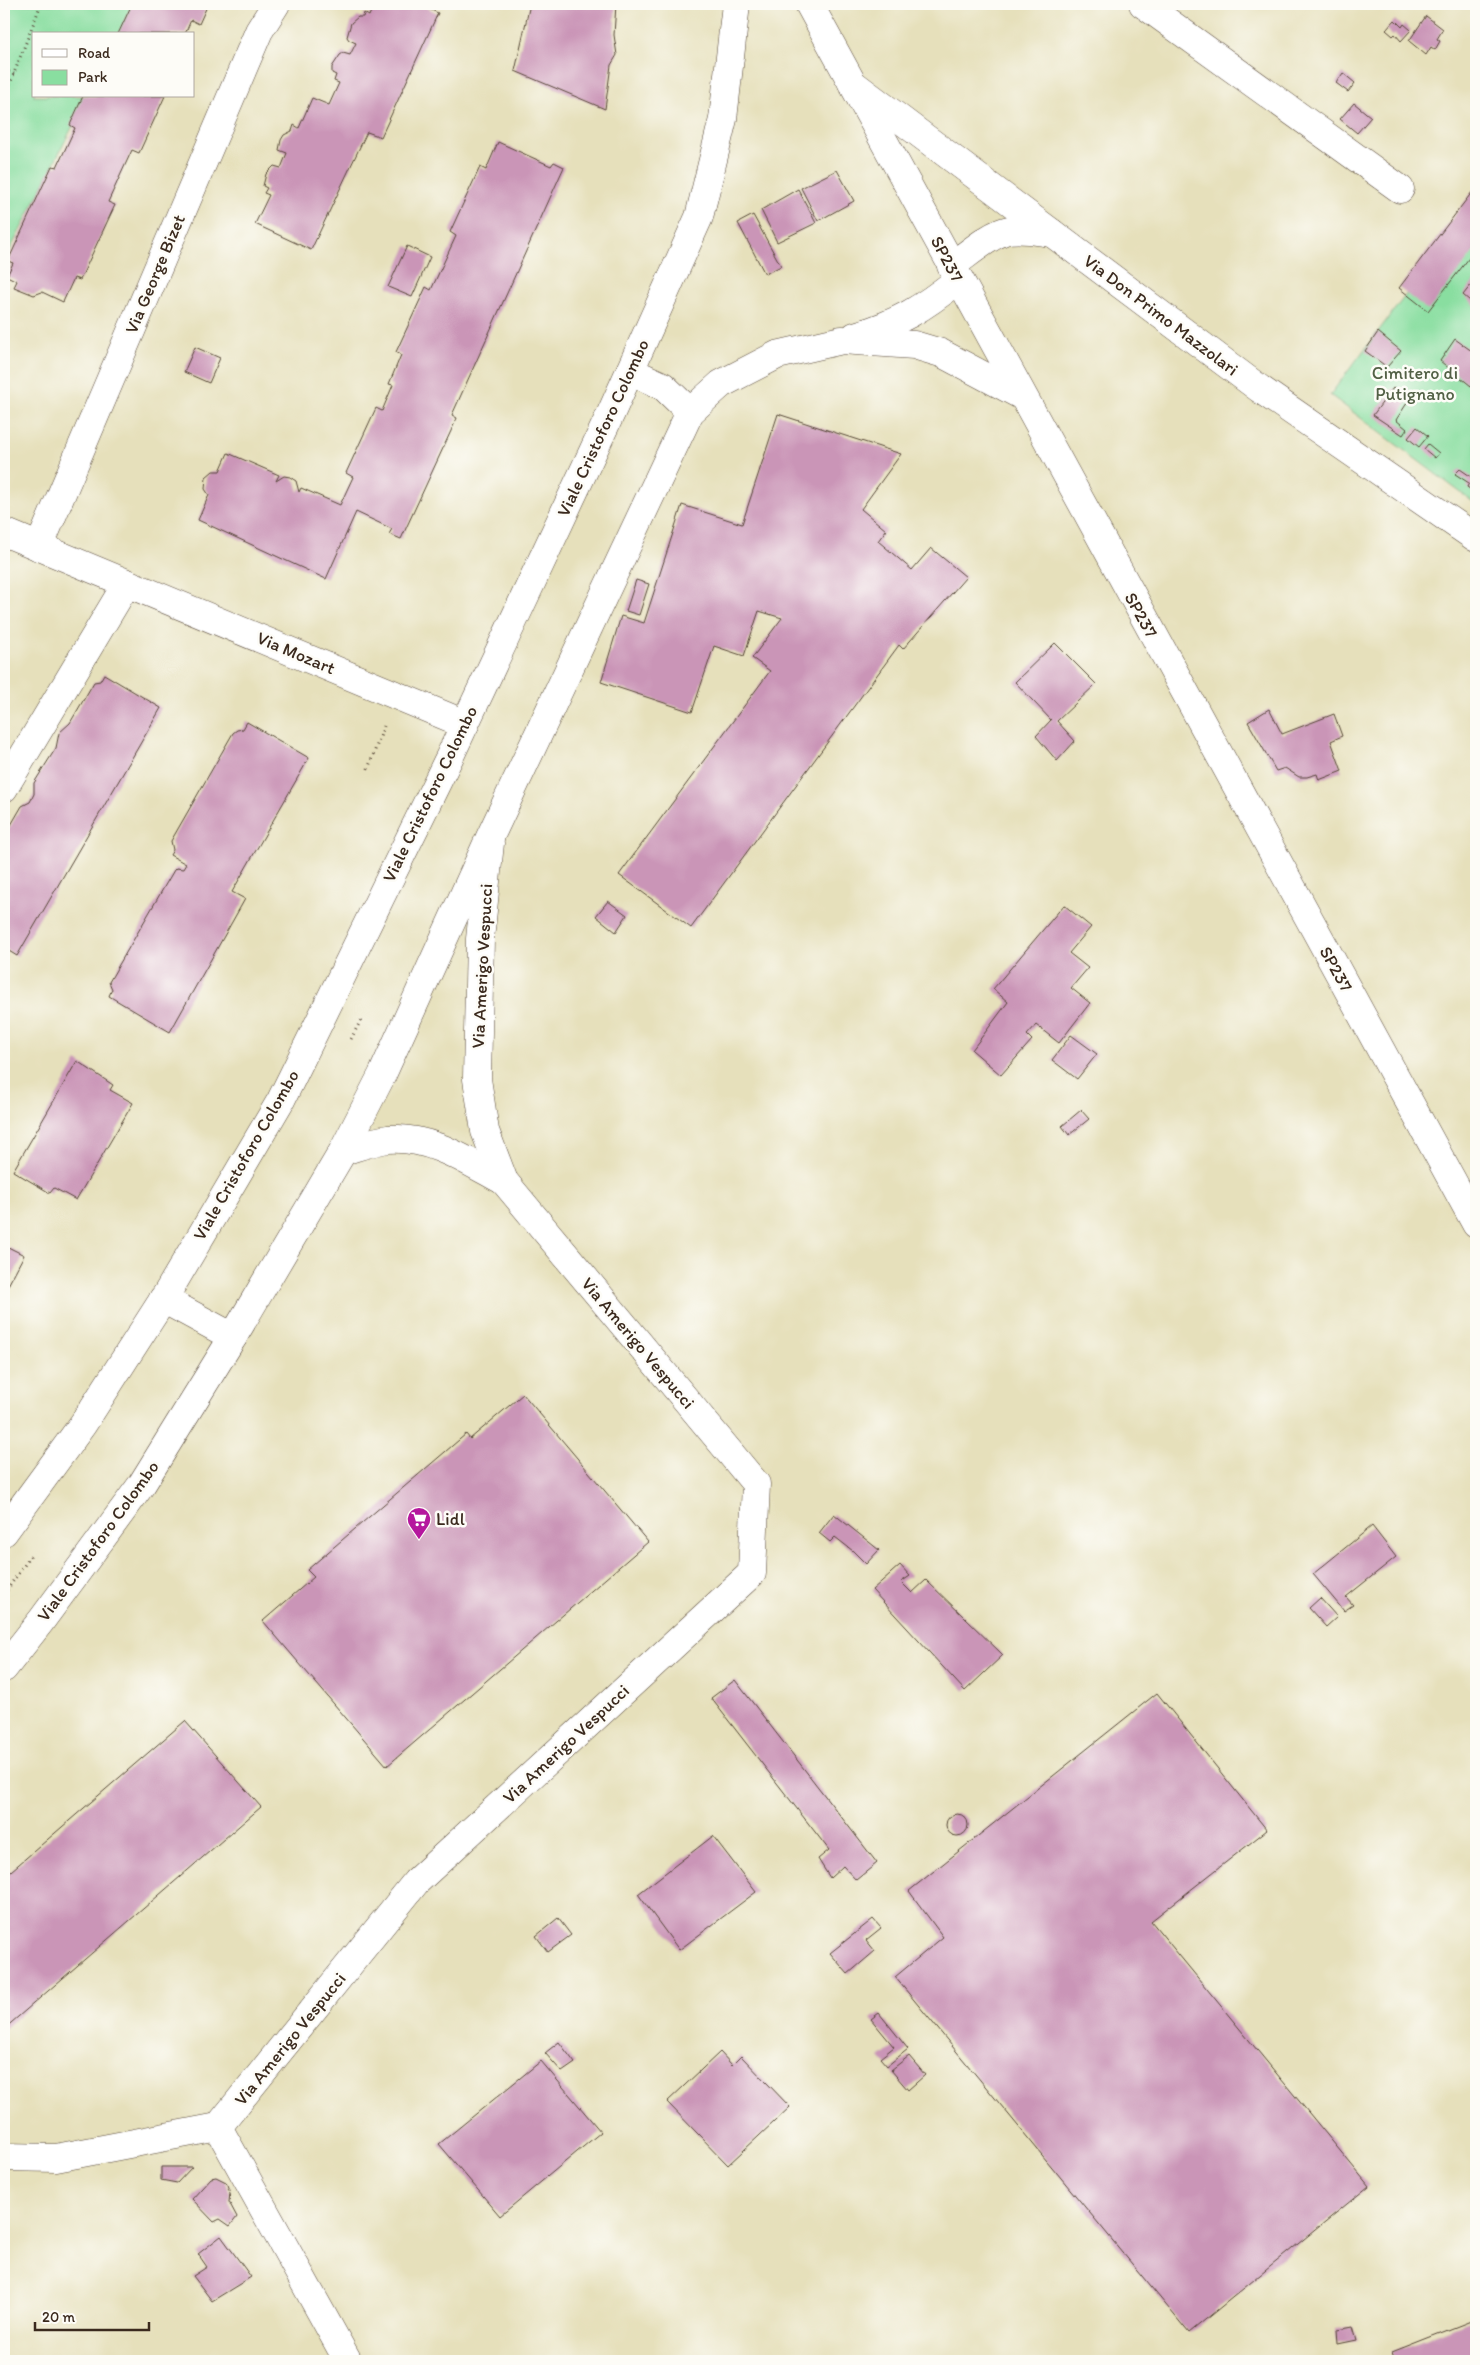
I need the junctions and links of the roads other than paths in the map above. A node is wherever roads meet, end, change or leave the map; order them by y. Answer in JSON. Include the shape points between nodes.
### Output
{"nodes":[{"id":1,"x":276,"y":4,"type":"edge"},
{"id":2,"x":736,"y":4,"type":"edge"},
{"id":3,"x":809,"y":4,"type":"edge"},
{"id":4,"x":1143,"y":4,"type":"edge"},
{"id":5,"x":852,"y":83,"type":"junction"},
{"id":6,"x":1400,"y":189,"type":"dead end"},
{"id":7,"x":1052,"y":233,"type":"junction"},
{"id":8,"x":955,"y":273,"type":"junction"},
{"id":9,"x":842,"y":340,"type":"junction"},
{"id":10,"x":630,"y":371,"type":"junction"},
{"id":11,"x":1022,"y":396,"type":"junction"},
{"id":12,"x":690,"y":412,"type":"junction"},
{"id":13,"x":4,"y":532,"type":"edge"},
{"id":14,"x":1476,"y":538,"type":"edge"},
{"id":15,"x":39,"y":547,"type":"junction"},
{"id":16,"x":127,"y":583,"type":"junction"},
{"id":17,"x":465,"y":724,"type":"junction"},
{"id":18,"x":4,"y":788,"type":"edge"},
{"id":19,"x":490,"y":837,"type":"junction"},
{"id":20,"x":342,"y":1151,"type":"junction"},
{"id":21,"x":504,"y":1181,"type":"junction"},
{"id":22,"x":1476,"y":1224,"type":"edge"},
{"id":23,"x":163,"y":1299,"type":"junction"},
{"id":24,"x":234,"y":1337,"type":"junction"},
{"id":25,"x":4,"y":1532,"type":"edge"},
{"id":26,"x":4,"y":1668,"type":"edge"},
{"id":27,"x":218,"y":2127,"type":"junction"},
{"id":28,"x":4,"y":2157,"type":"edge"},
{"id":29,"x":348,"y":2361,"type":"edge"}],
"edges":[{"from":1,"to":15,"type":"main road","name":"Via George Bizet","via":[[259,32]]},
{"from":2,"to":10,"type":"main road","name":"Viale Cristoforo Colombo","via":[[723,119],[699,216]]},
{"from":3,"to":5,"type":"main road","name":"SP237","number":"SP237"},
{"from":4,"to":6,"type":"main road"},
{"from":5,"to":7,"type":"main road","name":"Via Don Primo Mazzolari"},
{"from":5,"to":8,"type":"main road","name":"SP237","number":"SP237"},
{"from":7,"to":8,"type":"main road","name":"Viale Cristoforo Colombo","via":[[1006,230],[988,240]]},
{"from":7,"to":14,"type":"main road","name":"Via Don Primo Mazzolari","via":[[1260,389]]},
{"from":8,"to":9,"type":"main road","name":"Viale Cristoforo Colombo","via":[[919,310],[896,322]]},
{"from":8,"to":11,"type":"main road","name":"SP237","number":"SP237"},
{"from":9,"to":11,"type":"main road","name":"Viale Cristoforo Colombo","via":[[914,345],[941,353]]},
{"from":9,"to":12,"type":"main road","name":"Viale Cristoforo Colombo","via":[[777,355],[721,384]]},
{"from":10,"to":12,"type":"main road","via":[[663,386]]},
{"from":10,"to":17,"type":"main road","name":"Viale Cristoforo Colombo"},
{"from":11,"to":22,"type":"main road","name":"SP237","number":"SP237"},
{"from":12,"to":19,"type":"main road","name":"Viale Cristoforo Colombo"},
{"from":13,"to":15,"type":"main road","name":"Via Mozart"},
{"from":15,"to":16,"type":"main road","name":"Via Mozart"},
{"from":16,"to":17,"type":"main road","name":"Via Mozart"},
{"from":16,"to":18,"type":"main road"},
{"from":17,"to":23,"type":"main road","name":"Viale Cristoforo Colombo","via":[[281,1100]]},
{"from":19,"to":20,"type":"main road","name":"Viale Cristoforo Colombo","via":[[382,1075]]},
{"from":19,"to":21,"type":"main road","name":"Via Amerigo Vespucci","via":[[480,939],[477,1079],[485,1131]]},
{"from":20,"to":21,"type":"main road","name":"Via Amerigo Vespucci","via":[[387,1140],[418,1141],[447,1150]]},
{"from":20,"to":24,"type":"main road","name":"Viale Cristoforo Colombo"},
{"from":21,"to":27,"type":"main road","name":"Via Amerigo Vespucci","via":[[756,1484],[752,1573],[416,1882]]},
{"from":23,"to":24,"type":"main road"},
{"from":23,"to":25,"type":"main road","name":"Viale Cristoforo Colombo","via":[[83,1424]]},
{"from":24,"to":26,"type":"main road","name":"Viale Cristoforo Colombo","via":[[142,1484]]},
{"from":27,"to":28,"type":"main road","via":[[56,2158]]},
{"from":27,"to":29,"type":"main road"}]}
